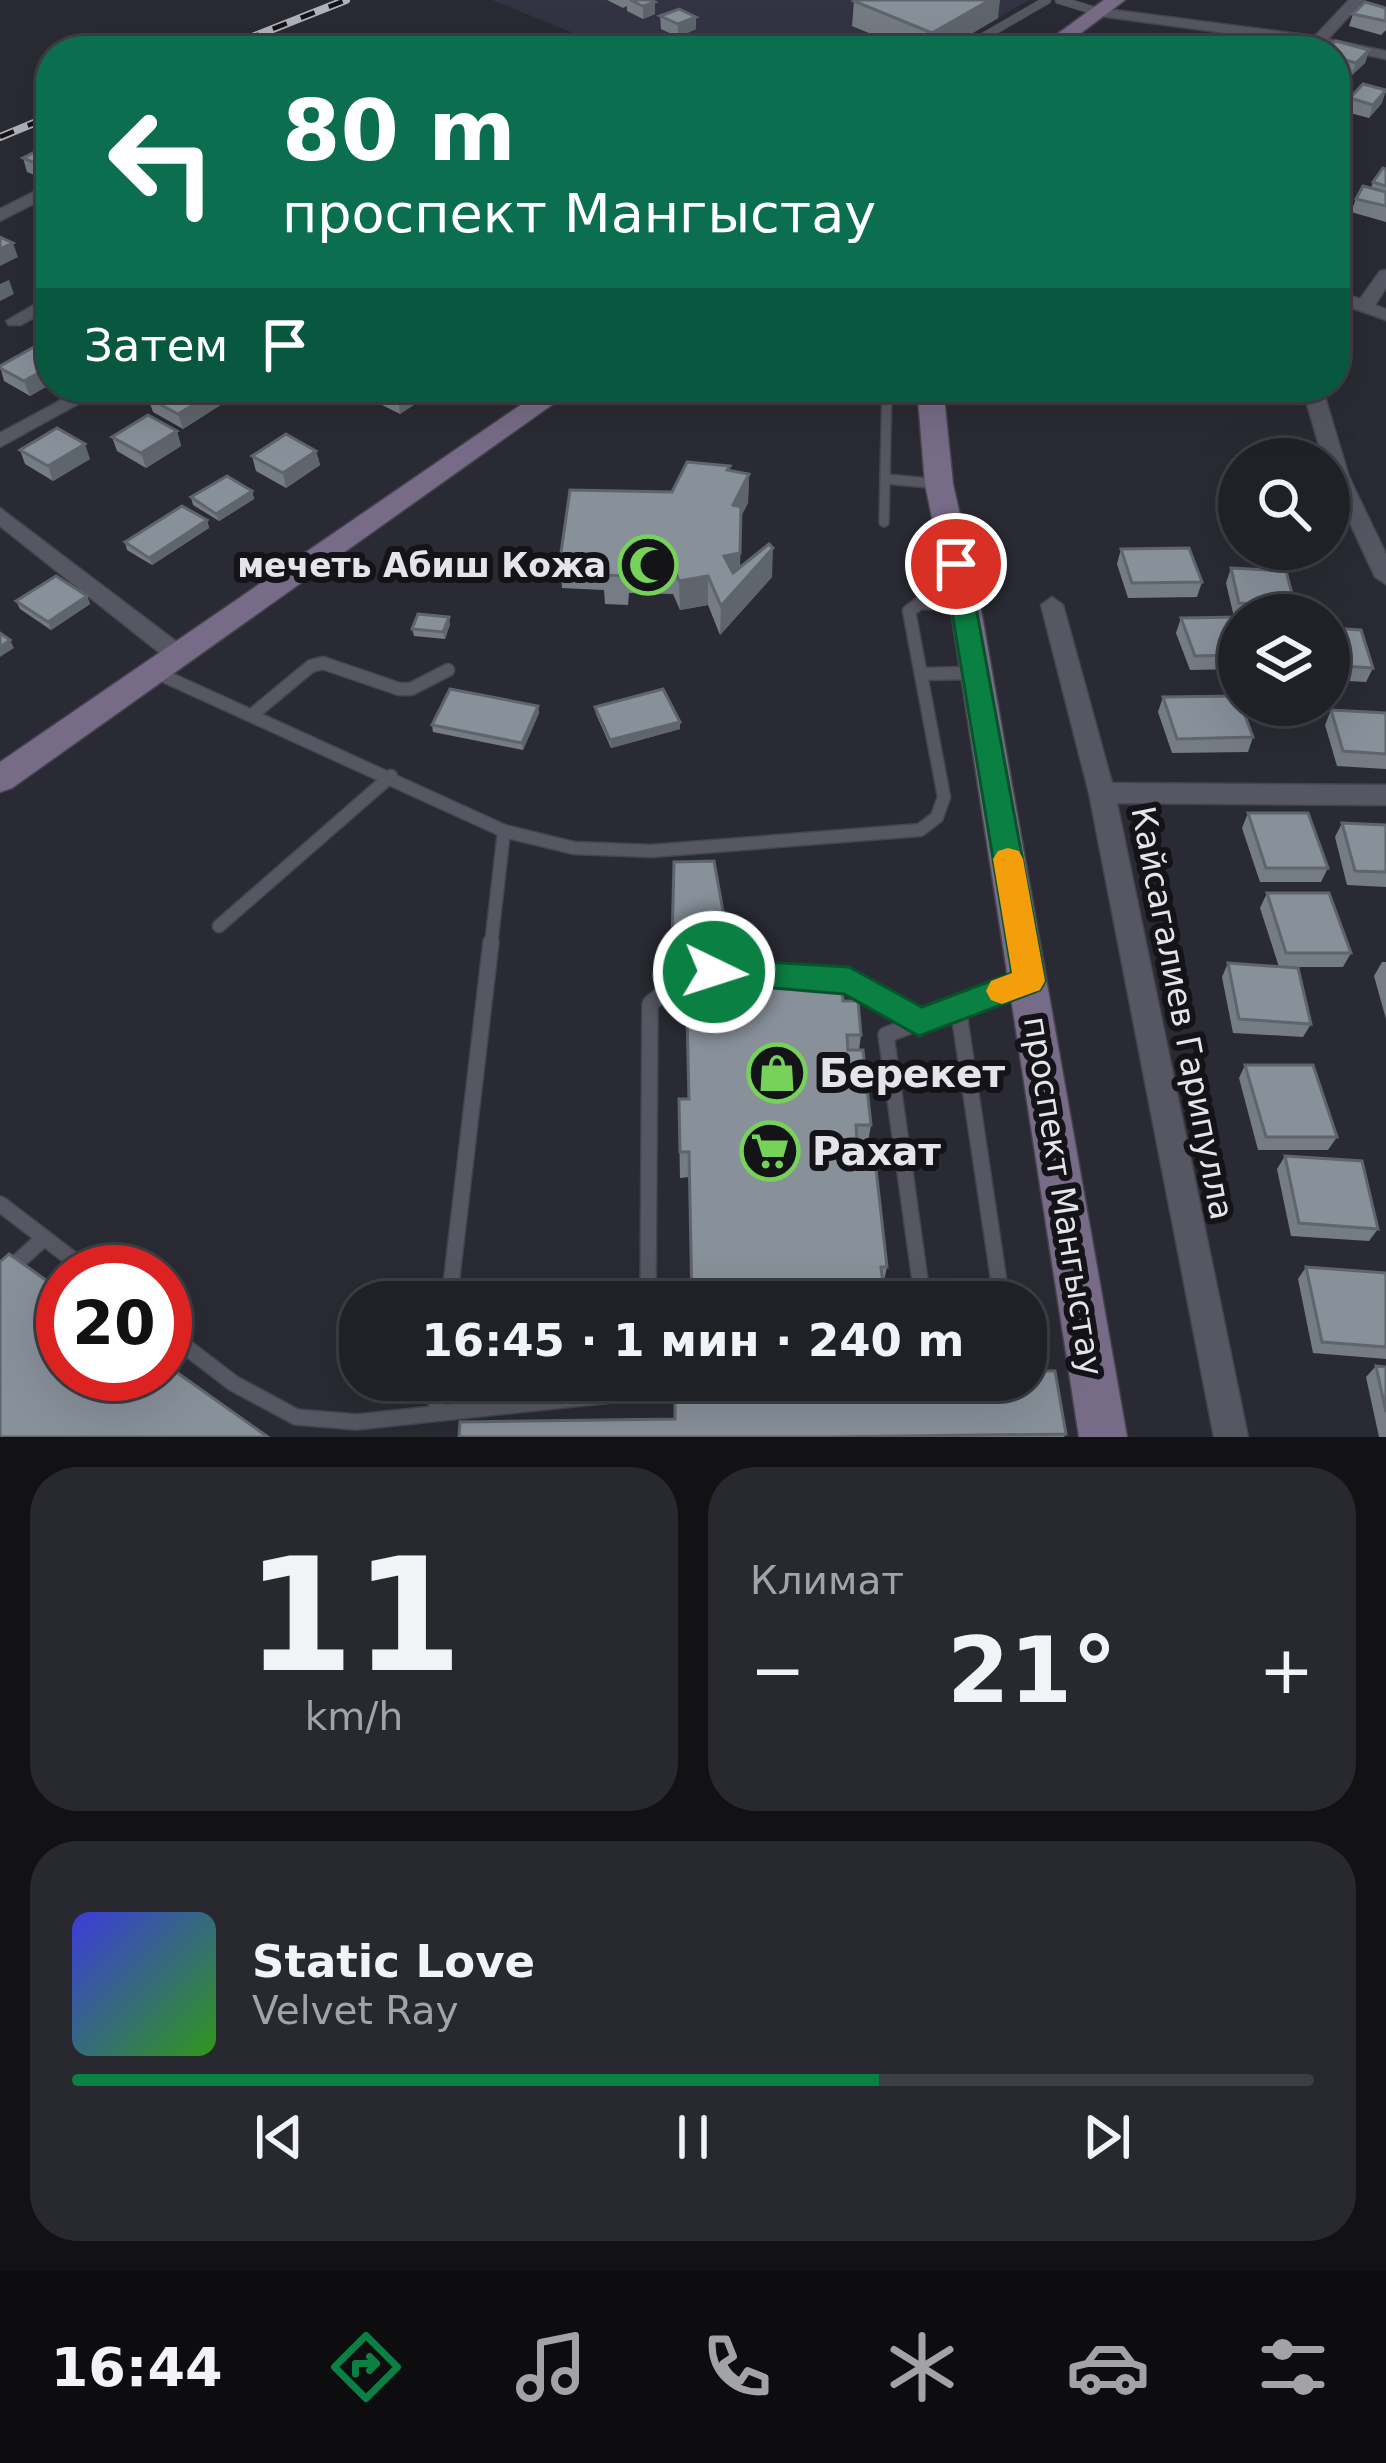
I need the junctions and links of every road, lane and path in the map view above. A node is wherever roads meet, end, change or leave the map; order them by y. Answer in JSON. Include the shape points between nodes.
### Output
{"nodes":[{"id":1,"x":1047,"y":0,"type":"edge"},
{"id":2,"x":1059,"y":0,"type":"edge"},
{"id":3,"x":1357,"y":0,"type":"edge"},
{"id":4,"x":1107,"y":6,"type":"edge"},
{"id":5,"x":985,"y":36,"type":"edge"},
{"id":6,"x":1065,"y":36,"type":"edge"},
{"id":7,"x":1294,"y":36,"type":"edge"},
{"id":8,"x":1323,"y":36,"type":"edge"},
{"id":9,"x":1350,"y":47,"type":"edge"},
{"id":10,"x":1386,"y":55,"type":"edge"},
{"id":11,"x":36,"y":196,"type":"edge"},
{"id":12,"x":0,"y":216,"type":"edge"},
{"id":13,"x":1386,"y":275,"type":"edge"},
{"id":14,"x":1350,"y":302,"type":"edge"},
{"id":15,"x":1364,"y":307,"type":"junction"},
{"id":16,"x":36,"y":308,"type":"edge"},
{"id":17,"x":1386,"y":315,"type":"edge"},
{"id":18,"x":15,"y":321,"type":"dead end"},
{"id":19,"x":72,"y":402,"type":"edge"},
{"id":20,"x":542,"y":402,"type":"edge"},
{"id":21,"x":887,"y":402,"type":"edge"},
{"id":22,"x":931,"y":402,"type":"edge"},
{"id":23,"x":1316,"y":402,"type":"edge"},
{"id":24,"x":0,"y":441,"type":"edge"},
{"id":25,"x":886,"y":479,"type":"junction"},
{"id":26,"x":939,"y":484,"type":"junction"},
{"id":27,"x":0,"y":515,"type":"edge"},
{"id":28,"x":884,"y":522,"type":"dead end"},
{"id":29,"x":1386,"y":577,"type":"edge"},
{"id":30,"x":964,"y":604,"type":"junction"},
{"id":31,"x":1052,"y":605,"type":"dead end"},
{"id":32,"x":166,"y":663,"type":"junction"},
{"id":33,"x":448,"y":670,"type":"dead end"},
{"id":34,"x":976,"y":673,"type":"junction"},
{"id":35,"x":921,"y":674,"type":"junction"},
{"id":36,"x":252,"y":715,"type":"junction"},
{"id":37,"x":391,"y":776,"type":"junction"},
{"id":38,"x":0,"y":778,"type":"edge"},
{"id":39,"x":1102,"y":793,"type":"junction"},
{"id":40,"x":1386,"y":795,"type":"edge"},
{"id":41,"x":504,"y":831,"type":"junction"},
{"id":42,"x":219,"y":926,"type":"dead end"},
{"id":43,"x":759,"y":975,"type":"edge"},
{"id":44,"x":804,"y":978,"type":"edge"},
{"id":45,"x":1029,"y":981,"type":"junction"},
{"id":46,"x":958,"y":1007,"type":"junction"},
{"id":47,"x":919,"y":1022,"type":"junction"},
{"id":48,"x":0,"y":1204,"type":"edge"},
{"id":49,"x":44,"y":1238,"type":"junction"},
{"id":50,"x":53,"y":1245,"type":"edge"},
{"id":51,"x":0,"y":1278,"type":"edge"},
{"id":52,"x":451,"y":1281,"type":"edge"},
{"id":53,"x":648,"y":1281,"type":"edge"},
{"id":54,"x":920,"y":1281,"type":"edge"},
{"id":55,"x":999,"y":1281,"type":"edge"},
{"id":56,"x":192,"y":1352,"type":"edge"},
{"id":57,"x":437,"y":1401,"type":"edge"},
{"id":58,"x":525,"y":1401,"type":"edge"},
{"id":59,"x":436,"y":1412,"type":"junction"},
{"id":60,"x":347,"y":1429,"type":"edge"},
{"id":61,"x":1103,"y":1437,"type":"edge"},
{"id":62,"x":1231,"y":1437,"type":"edge"}],
"edges":[{"from":1,"to":5,"type":"lane"},
{"from":2,"to":4,"type":"lane"},
{"from":3,"to":8,"type":"street"},
{"from":4,"to":6,"type":"street"},
{"from":4,"to":7,"type":"street"},
{"from":9,"to":10,"type":"street"},
{"from":11,"to":12,"type":"street"},
{"from":13,"to":15,"type":"street"},
{"from":14,"to":15,"type":"street"},
{"from":15,"to":17,"type":"street"},
{"from":16,"to":18,"type":"street"},
{"from":19,"to":24,"type":"street"},
{"from":20,"to":32,"type":"street"},
{"from":21,"to":25,"type":"lane"},
{"from":22,"to":26,"type":"street","name":"проспект Мангыстау"},
{"from":23,"to":29,"type":"street","via":[[1339,477]]},
{"from":25,"to":26,"type":"lane"},
{"from":25,"to":28,"type":"lane"},
{"from":26,"to":30,"type":"street","name":"проспект Мангыстау"},
{"from":27,"to":32,"type":"street"},
{"from":30,"to":34,"type":"street","name":"проспект Мангыстау"},
{"from":30,"to":35,"type":"lane","via":[[912,605]]},
{"from":31,"to":39,"type":"street","name":"Кайсагалиев Гарипулла"},
{"from":32,"to":36,"type":"lane"},
{"from":32,"to":38,"type":"street"},
{"from":33,"to":36,"type":"lane","via":[[399,689],[323,663]]},
{"from":34,"to":35,"type":"lane"},
{"from":34,"to":45,"type":"street","name":"проспект Мангыстау"},
{"from":35,"to":41,"type":"lane","via":[[944,797],[937,817],[920,830],[651,851],[574,848]]},
{"from":36,"to":37,"type":"lane"},
{"from":37,"to":41,"type":"lane"},
{"from":37,"to":42,"type":"lane"},
{"from":39,"to":40,"type":"street"},
{"from":39,"to":62,"type":"street","name":"Кайсагалиев Гарипулла"},
{"from":41,"to":52,"type":"lane"},
{"from":43,"to":53,"type":"lane","via":[[714,972],[668,984],[650,1004]]},
{"from":44,"to":47,"type":"lane","via":[[849,981]]},
{"from":45,"to":46,"type":"lane"},
{"from":45,"to":61,"type":"street","name":"проспект Мангыстау","via":[[1083,1381]]},
{"from":46,"to":47,"type":"lane"},
{"from":46,"to":55,"type":"lane"},
{"from":47,"to":54,"type":"lane","via":[[886,1035]]},
{"from":48,"to":49,"type":"lane"},
{"from":49,"to":50,"type":"lane"},
{"from":49,"to":51,"type":"lane"},
{"from":56,"to":60,"type":"lane","via":[[296,1417]]},
{"from":57,"to":59,"type":"lane"},
{"from":58,"to":59,"type":"lane"},
{"from":59,"to":60,"type":"lane"}]}
